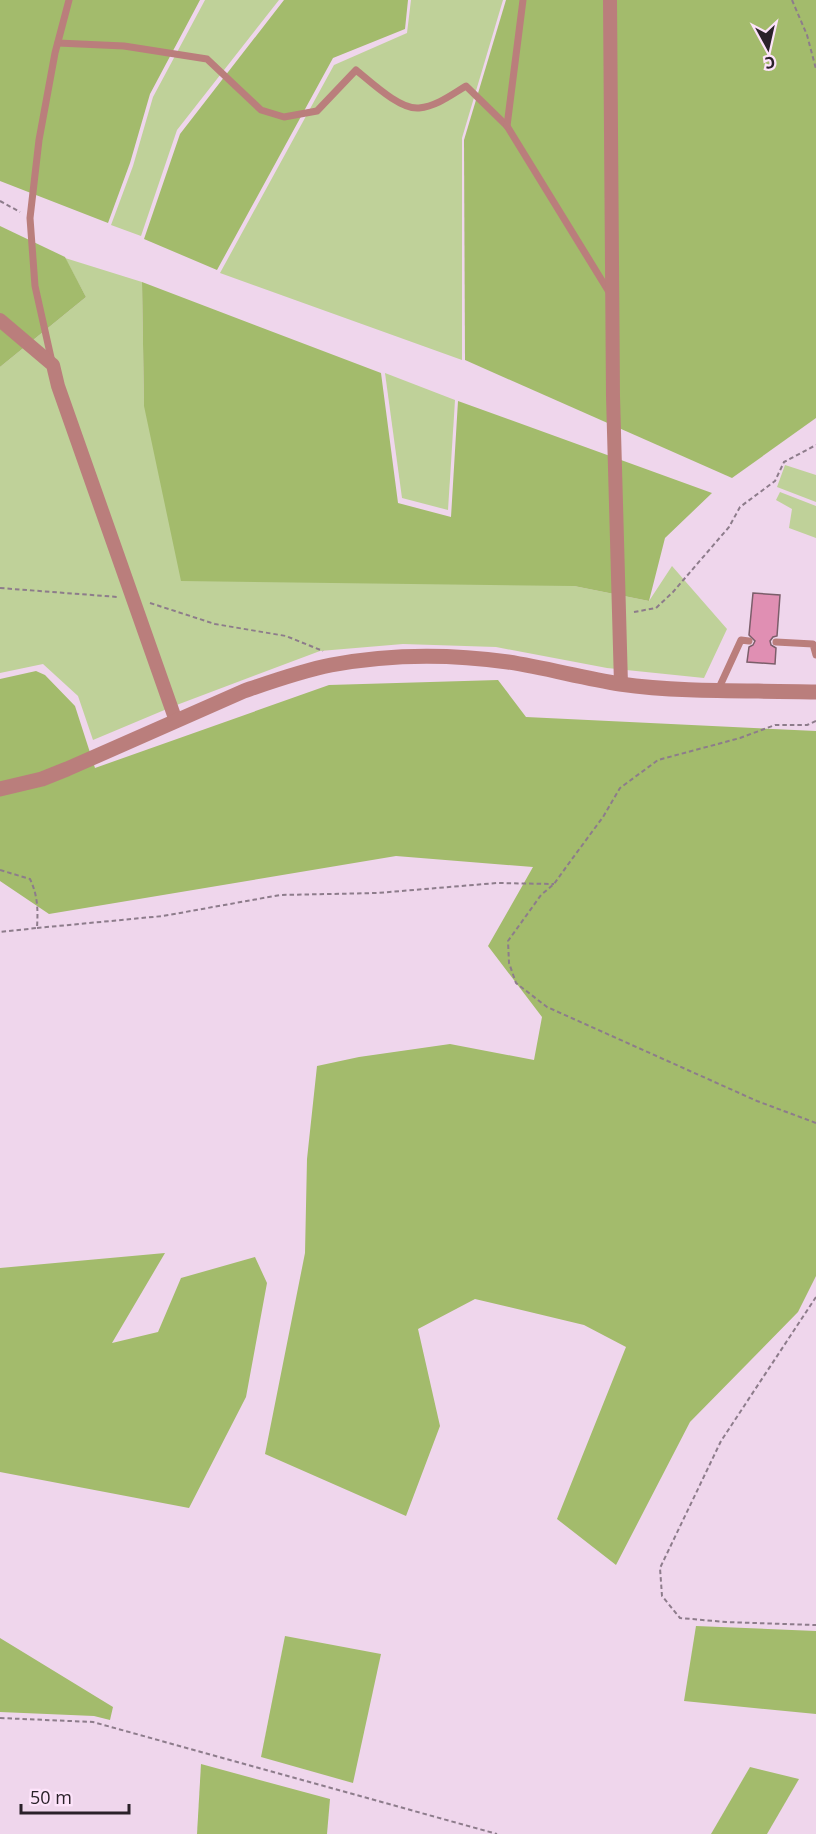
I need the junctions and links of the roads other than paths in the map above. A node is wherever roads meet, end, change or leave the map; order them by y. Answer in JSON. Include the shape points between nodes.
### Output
{"nodes":[{"id":1,"x":69,"y":0,"type":"edge"},
{"id":2,"x":523,"y":0,"type":"edge"},
{"id":3,"x":610,"y":0,"type":"edge"},
{"id":4,"x":58,"y":43,"type":"junction"},
{"id":5,"x":507,"y":126,"type":"junction"},
{"id":6,"x":612,"y":297,"type":"junction"},
{"id":7,"x":0,"y":320,"type":"edge"},
{"id":8,"x":53,"y":365,"type":"junction"},
{"id":9,"x":749,"y":641,"type":"dead end"},
{"id":10,"x":776,"y":642,"type":"dead end"},
{"id":11,"x":816,"y":655,"type":"edge"},
{"id":12,"x":621,"y":684,"type":"junction"},
{"id":13,"x":717,"y":690,"type":"junction"},
{"id":14,"x":816,"y":692,"type":"edge"},
{"id":15,"x":176,"y":721,"type":"junction"},
{"id":16,"x":0,"y":789,"type":"edge"}],
"edges":[{"from":1,"to":4,"type":"lane"},
{"from":2,"to":5,"type":"lane"},
{"from":3,"to":6,"type":"street"},
{"from":4,"to":5,"type":"lane","via":[[124,46],[207,59],[261,110],[284,117],[317,111],[356,70],[394,100],[417,108],[437,103],[466,86]]},
{"from":4,"to":8,"type":"lane","via":[[39,140],[30,218],[35,286]]},
{"from":5,"to":6,"type":"lane"},
{"from":6,"to":12,"type":"street"},
{"from":7,"to":8,"type":"street"},
{"from":8,"to":15,"type":"street"},
{"from":9,"to":13,"type":"lane","via":[[741,640]]},
{"from":10,"to":11,"type":"lane","via":[[813,644]]},
{"from":12,"to":13,"type":"street"},
{"from":12,"to":15,"type":"street","via":[[468,657],[350,662],[273,681]]},
{"from":13,"to":14,"type":"street"},
{"from":15,"to":16,"type":"street","via":[[42,779]]}]}
